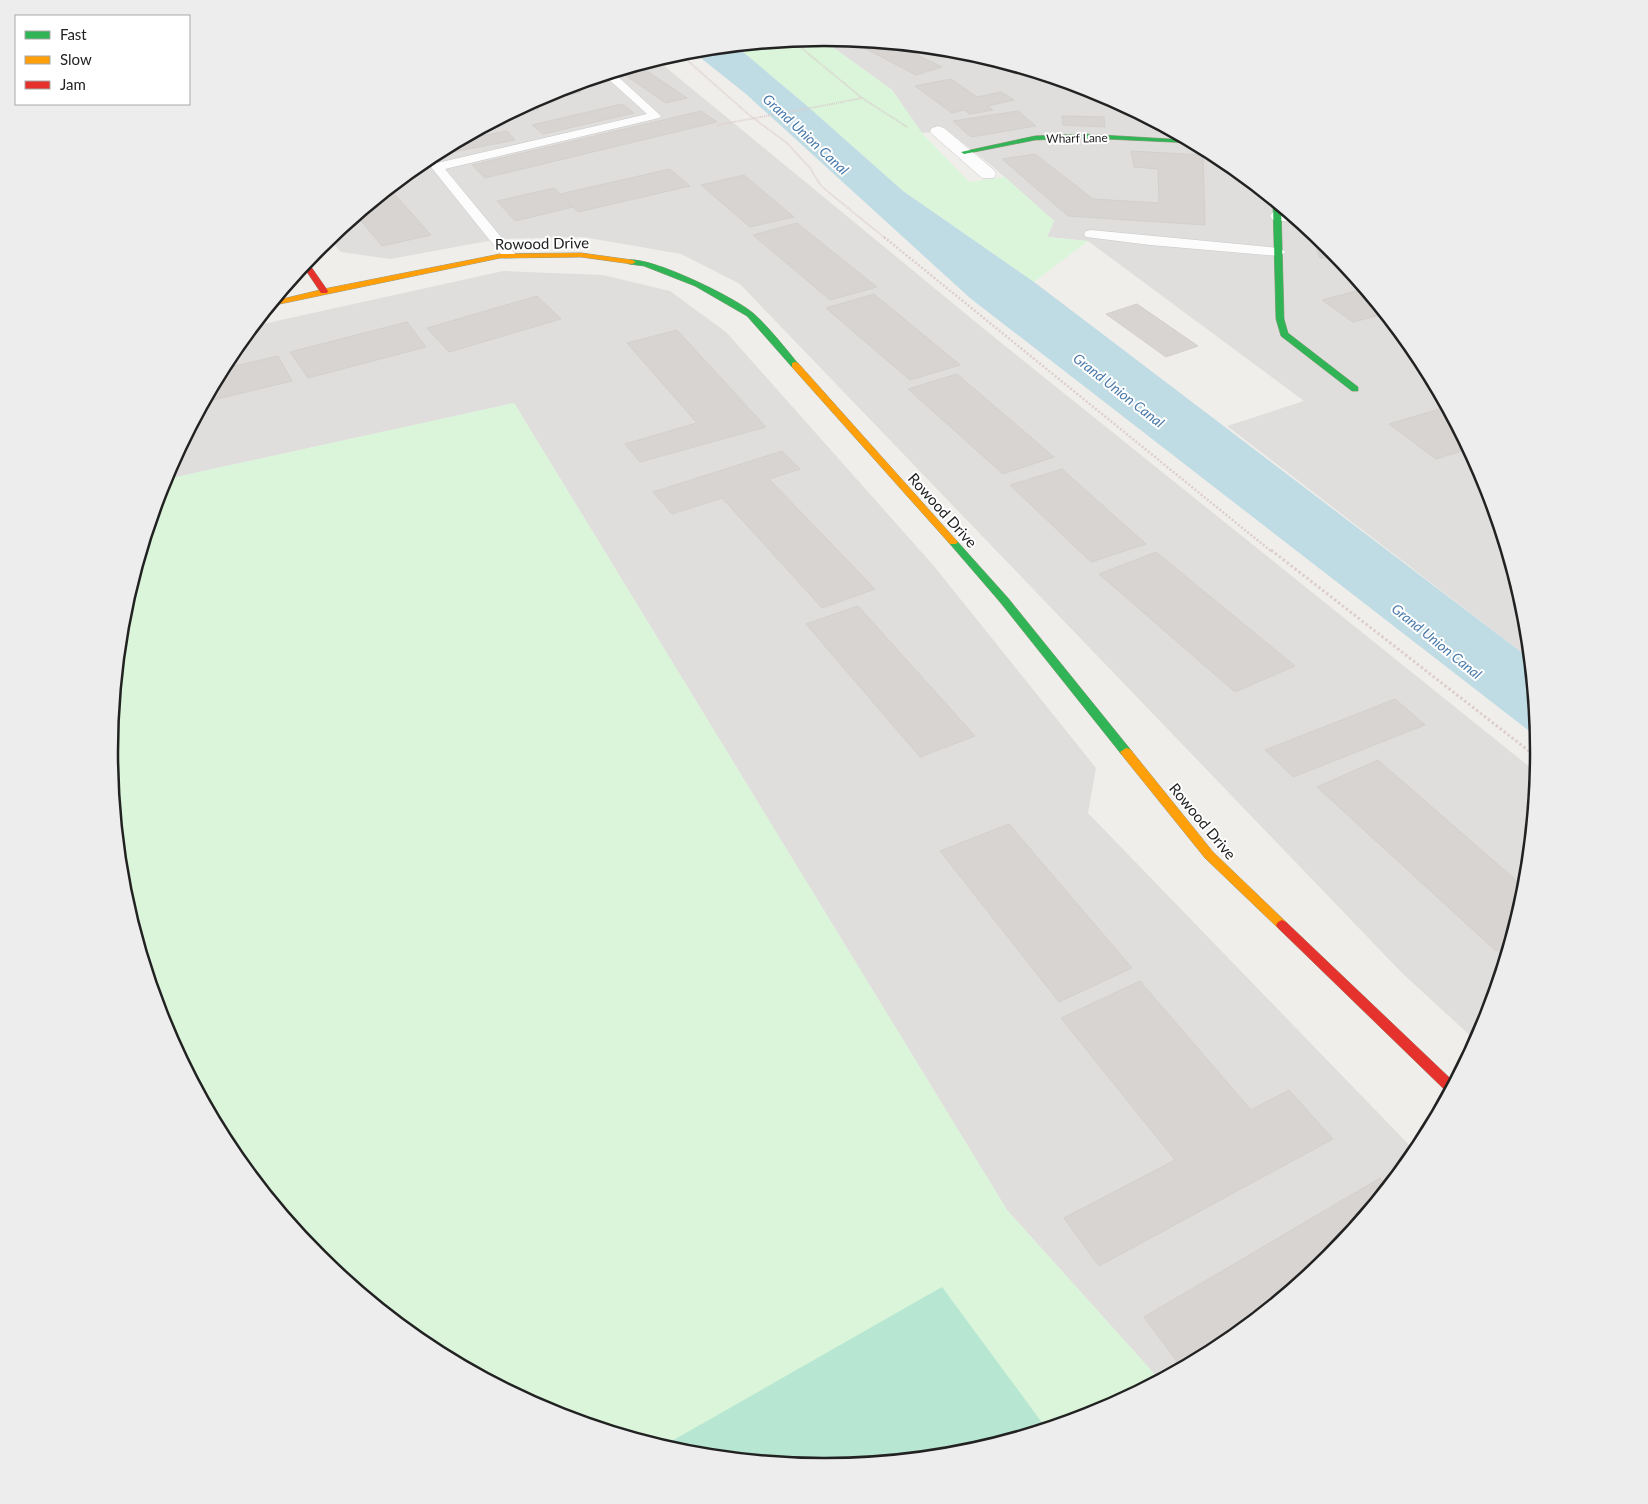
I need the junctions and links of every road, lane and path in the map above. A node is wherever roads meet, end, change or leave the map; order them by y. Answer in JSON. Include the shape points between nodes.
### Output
{"nodes":[{"id":1,"x":801,"y":47,"type":"edge"},
{"id":2,"x":687,"y":60,"type":"edge"},
{"id":3,"x":614,"y":79,"type":"edge"},
{"id":4,"x":862,"y":98,"type":"junction"},
{"id":5,"x":717,"y":125,"type":"dead end"},
{"id":6,"x":938,"y":131,"type":"joint"},
{"id":7,"x":1177,"y":141,"type":"edge"},
{"id":8,"x":964,"y":152,"type":"junction"},
{"id":9,"x":988,"y":174,"type":"dead end"},
{"id":10,"x":1283,"y":216,"type":"edge"},
{"id":11,"x":1091,"y":234,"type":"dead end"},
{"id":12,"x":1279,"y":252,"type":"junction"},
{"id":13,"x":509,"y":255,"type":"junction"},
{"id":14,"x":310,"y":269,"type":"edge"},
{"id":15,"x":324,"y":290,"type":"junction"},
{"id":16,"x":281,"y":302,"type":"edge"},
{"id":17,"x":1356,"y":389,"type":"dead end"},
{"id":18,"x":1530,"y":752,"type":"edge"},
{"id":19,"x":1446,"y":1084,"type":"edge"}],
"edges":[{"from":1,"to":4,"type":"path"},
{"from":2,"to":18,"type":"path","via":[[748,114],[787,143],[810,168],[821,186],[1289,564]]},
{"from":3,"to":13,"type":"lane","via":[[655,116],[437,167]]},
{"from":4,"to":5,"type":"path","bridge":true},
{"from":4,"to":6,"type":"path","via":[[915,133]]},
{"from":6,"to":8,"type":"street"},
{"from":7,"to":8,"type":"street","name":"Wharf Lane","via":[[1084,136],[1035,138]]},
{"from":8,"to":9,"type":"street"},
{"from":10,"to":12,"type":"street"},
{"from":11,"to":12,"type":"lane"},
{"from":12,"to":17,"type":"street","via":[[1280,319],[1284,334]]},
{"from":13,"to":15,"type":"street","name":"Rowood Drive"},
{"from":13,"to":19,"type":"street","name":"Rowood Drive","via":[[581,255],[646,264],[698,284],[750,314],[1004,600],[1209,855]]},
{"from":14,"to":15,"type":"street"},
{"from":15,"to":16,"type":"street","name":"Rowood Drive"}]}
